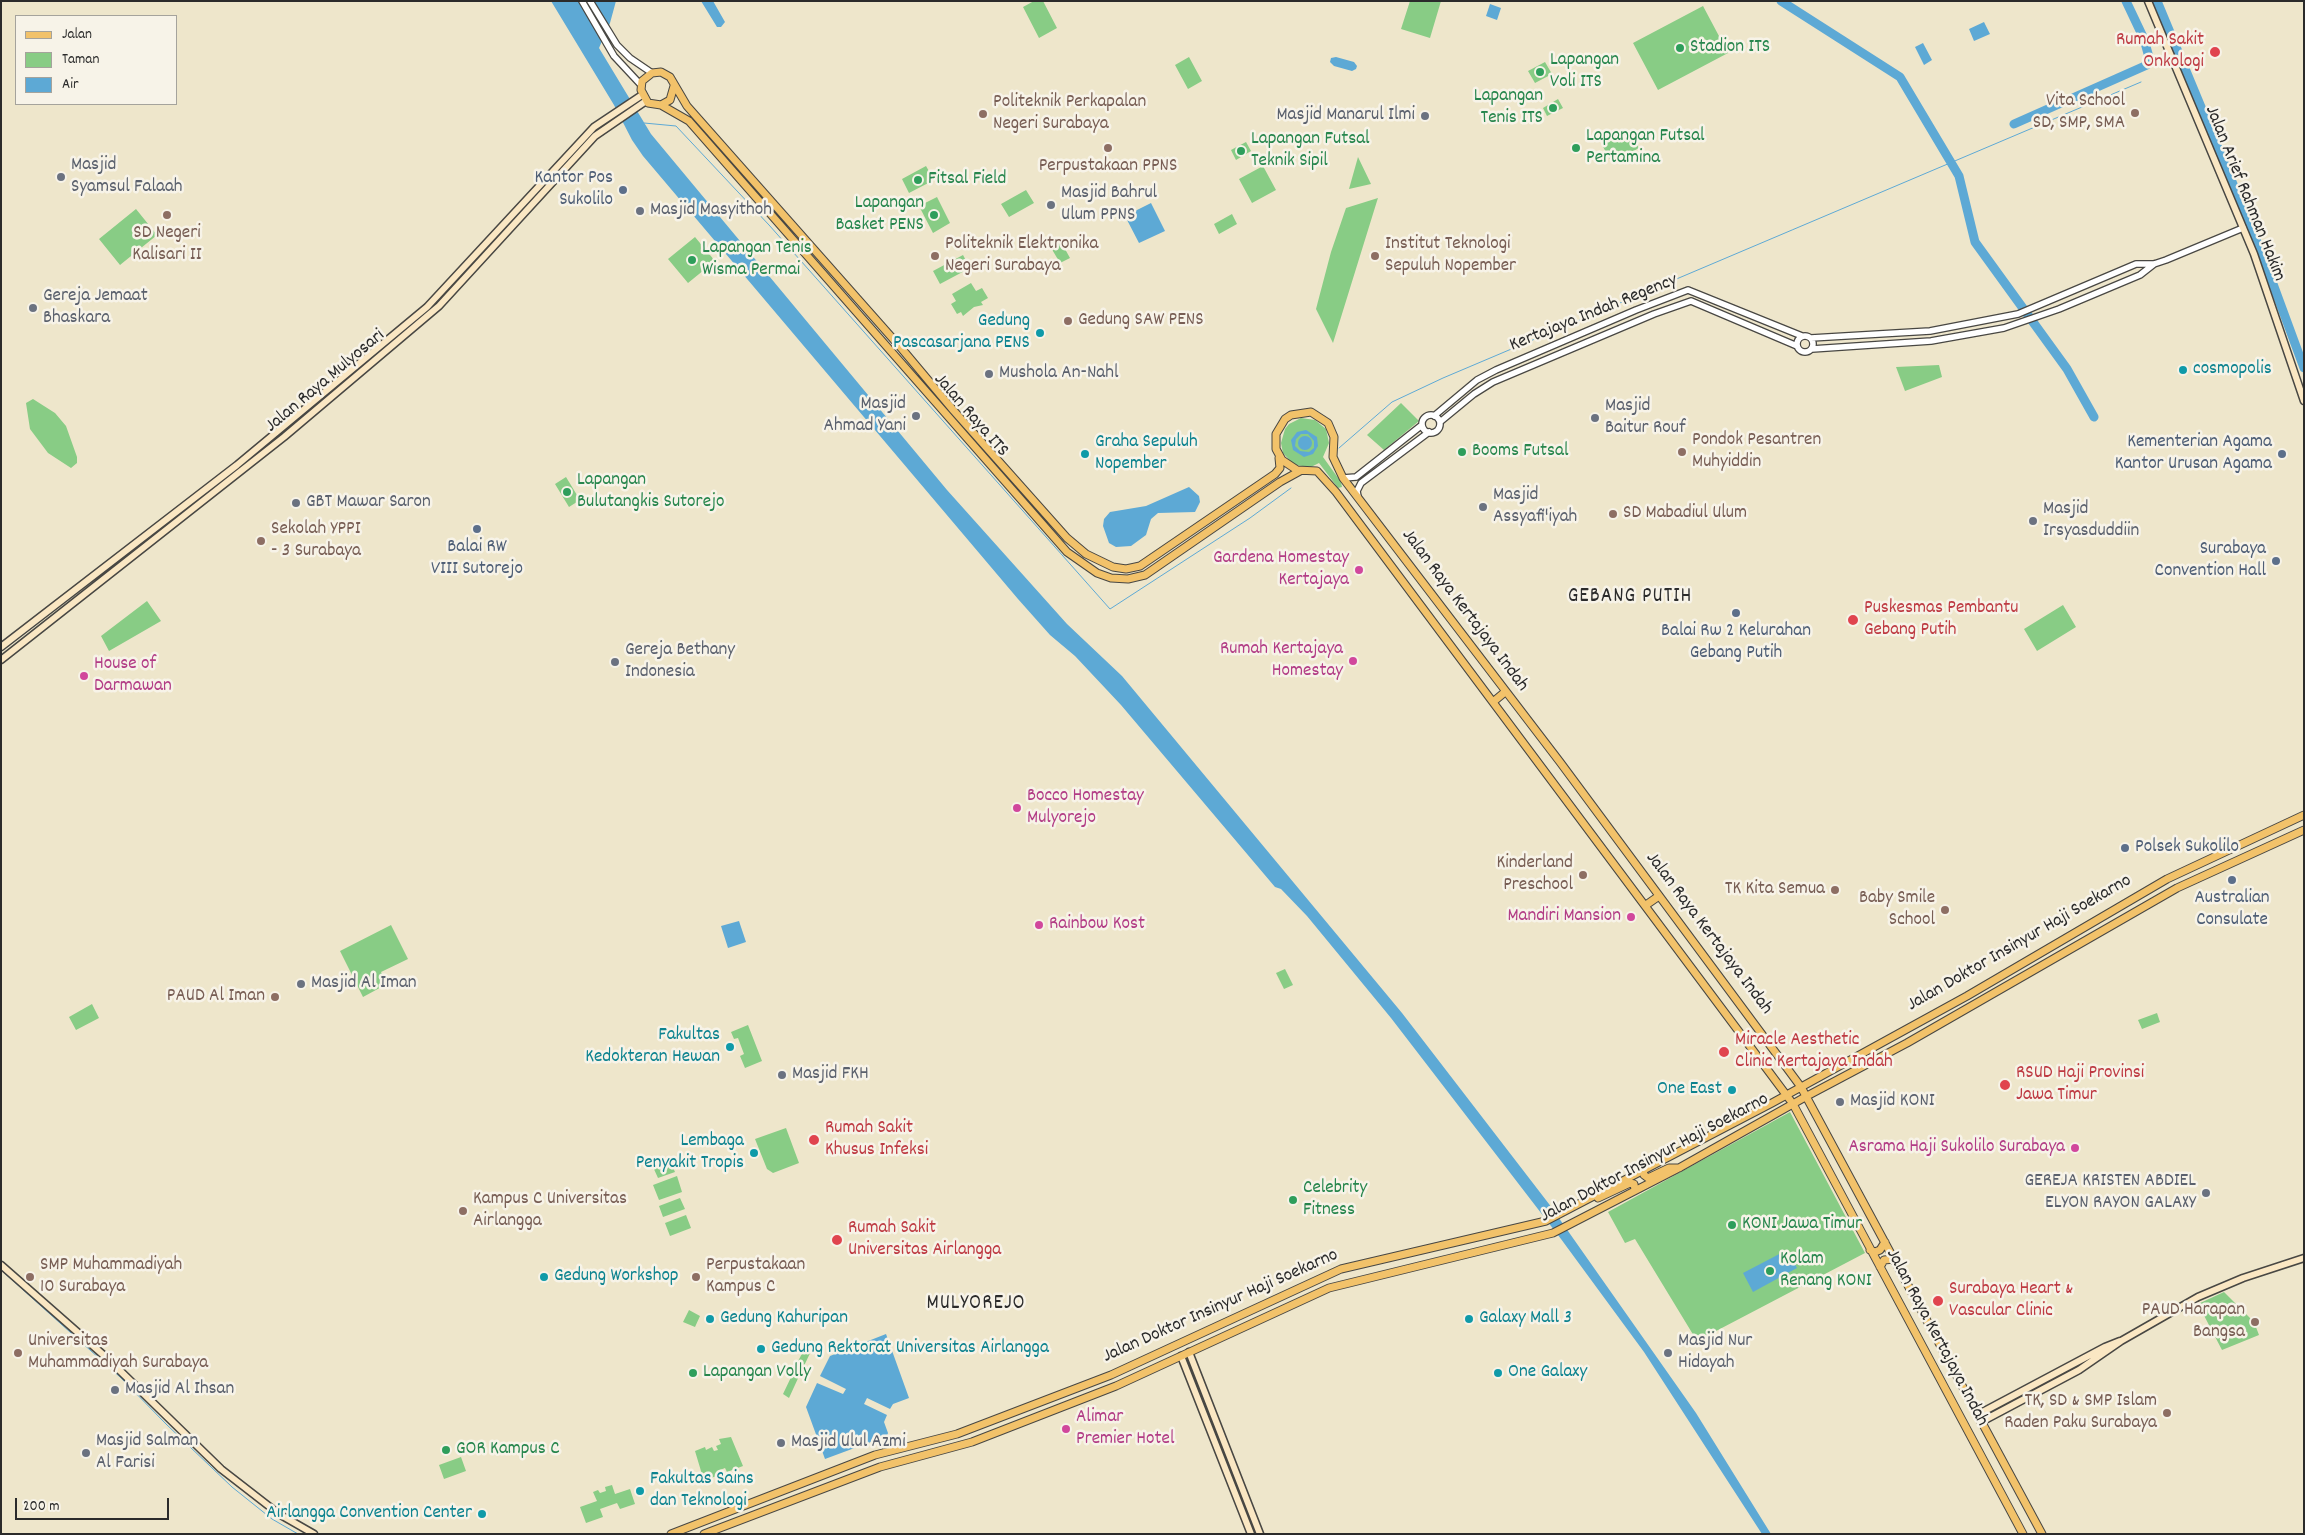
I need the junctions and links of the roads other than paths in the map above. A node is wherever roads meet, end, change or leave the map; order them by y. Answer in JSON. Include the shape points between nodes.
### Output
{"nodes":[{"id":1,"x":582,"y":1,"type":"edge"},
{"id":2,"x":590,"y":1,"type":"edge"},
{"id":3,"x":2148,"y":1,"type":"edge"},
{"id":4,"x":652,"y":72,"type":"junction"},
{"id":5,"x":641,"y":85,"type":"junction"},
{"id":6,"x":674,"y":86,"type":"junction"},
{"id":7,"x":644,"y":98,"type":"junction"},
{"id":8,"x":636,"y":103,"type":"junction"},
{"id":9,"x":661,"y":105,"type":"junction"},
{"id":10,"x":755,"y":182,"type":"junction"},
{"id":11,"x":748,"y":188,"type":"junction"},
{"id":12,"x":761,"y":190,"type":"junction"},
{"id":13,"x":755,"y":196,"type":"junction"},
{"id":14,"x":2243,"y":228,"type":"junction"},
{"id":15,"x":494,"y":237,"type":"junction"},
{"id":16,"x":500,"y":242,"type":"junction"},
{"id":17,"x":2154,"y":264,"type":"junction"},
{"id":18,"x":1636,"y":310,"type":"junction"},
{"id":19,"x":1640,"y":319,"type":"junction"},
{"id":20,"x":1990,"y":320,"type":"junction"},
{"id":21,"x":1930,"y":331,"type":"junction"},
{"id":22,"x":1992,"y":331,"type":"junction"},
{"id":23,"x":1802,"y":336,"type":"junction"},
{"id":24,"x":1811,"y":338,"type":"junction"},
{"id":25,"x":896,"y":341,"type":"junction"},
{"id":26,"x":1931,"y":341,"type":"junction"},
{"id":27,"x":1555,"y":346,"type":"junction"},
{"id":28,"x":1797,"y":346,"type":"junction"},
{"id":29,"x":888,"y":348,"type":"junction"},
{"id":30,"x":902,"y":349,"type":"junction"},
{"id":31,"x":1812,"y":349,"type":"junction"},
{"id":32,"x":894,"y":355,"type":"junction"},
{"id":33,"x":1560,"y":355,"type":"junction"},
{"id":34,"x":355,"y":368,"type":"junction"},
{"id":35,"x":360,"y":373,"type":"junction"},
{"id":36,"x":345,"y":375,"type":"junction"},
{"id":37,"x":350,"y":381,"type":"junction"},
{"id":38,"x":2304,"y":401,"type":"edge"},
{"id":39,"x":1434,"y":416,"type":"junction"},
{"id":40,"x":1440,"y":422,"type":"junction"},
{"id":41,"x":1422,"y":424,"type":"junction"},
{"id":42,"x":1429,"y":432,"type":"junction"},
{"id":43,"x":1278,"y":455,"type":"junction"},
{"id":44,"x":996,"y":456,"type":"junction"},
{"id":45,"x":990,"y":463,"type":"junction"},
{"id":46,"x":1003,"y":464,"type":"junction"},
{"id":47,"x":237,"y":465,"type":"junction"},
{"id":48,"x":242,"y":470,"type":"junction"},
{"id":49,"x":996,"y":470,"type":"junction"},
{"id":50,"x":1301,"y":471,"type":"junction"},
{"id":51,"x":1345,"y":480,"type":"junction"},
{"id":52,"x":1336,"y":492,"type":"junction"},
{"id":53,"x":1357,"y":496,"type":"junction"},
{"id":54,"x":1344,"y":503,"type":"junction"},
{"id":55,"x":1196,"y":529,"type":"junction"},
{"id":56,"x":1188,"y":535,"type":"junction"},
{"id":57,"x":1202,"y":537,"type":"junction"},
{"id":58,"x":1193,"y":544,"type":"junction"},
{"id":59,"x":49,"y":612,"type":"junction"},
{"id":60,"x":55,"y":618,"type":"junction"},
{"id":61,"x":1,"y":647,"type":"edge"},
{"id":62,"x":1,"y":660,"type":"edge"},
{"id":63,"x":1506,"y":692,"type":"junction"},
{"id":64,"x":1493,"y":702,"type":"junction"},
{"id":65,"x":2304,"y":815,"type":"edge"},
{"id":66,"x":2304,"y":830,"type":"edge"},
{"id":67,"x":2244,"y":842,"type":"junction"},
{"id":68,"x":2233,"y":848,"type":"junction"},
{"id":69,"x":2250,"y":854,"type":"junction"},
{"id":70,"x":2239,"y":860,"type":"junction"},
{"id":71,"x":1658,"y":896,"type":"junction"},
{"id":72,"x":1646,"y":905,"type":"junction"},
{"id":73,"x":1974,"y":992,"type":"junction"},
{"id":74,"x":1983,"y":1000,"type":"junction"},
{"id":75,"x":1976,"y":1004,"type":"junction"},
{"id":76,"x":1801,"y":1087,"type":"junction"},
{"id":77,"x":1786,"y":1095,"type":"junction"},
{"id":78,"x":1807,"y":1096,"type":"junction"},
{"id":79,"x":1793,"y":1104,"type":"junction"},
{"id":80,"x":1679,"y":1168,"type":"junction"},
{"id":81,"x":1643,"y":1170,"type":"junction"},
{"id":82,"x":1635,"y":1190,"type":"junction"},
{"id":83,"x":1590,"y":1199,"type":"junction"},
{"id":84,"x":1885,"y":1242,"type":"junction"},
{"id":85,"x":1870,"y":1250,"type":"junction"},
{"id":86,"x":2304,"y":1258,"type":"edge"},
{"id":87,"x":1894,"y":1259,"type":"junction"},
{"id":88,"x":1,"y":1265,"type":"edge"},
{"id":89,"x":1880,"y":1267,"type":"junction"},
{"id":90,"x":1250,"y":1310,"type":"junction"},
{"id":91,"x":1258,"y":1320,"type":"junction"},
{"id":92,"x":1189,"y":1352,"type":"junction"},
{"id":93,"x":1181,"y":1356,"type":"junction"},
{"id":94,"x":2089,"y":1359,"type":"junction"},
{"id":95,"x":1111,"y":1375,"type":"junction"},
{"id":96,"x":1116,"y":1386,"type":"junction"},
{"id":97,"x":1995,"y":1405,"type":"junction"},
{"id":98,"x":2000,"y":1412,"type":"junction"},
{"id":99,"x":1977,"y":1415,"type":"junction"},
{"id":100,"x":1981,"y":1422,"type":"junction"},
{"id":101,"x":1248,"y":1503,"type":"junction"},
{"id":102,"x":1240,"y":1506,"type":"junction"},
{"id":103,"x":314,"y":1534,"type":"edge"},
{"id":104,"x":672,"y":1534,"type":"edge"},
{"id":105,"x":704,"y":1534,"type":"edge"},
{"id":106,"x":1251,"y":1534,"type":"edge"},
{"id":107,"x":1260,"y":1534,"type":"edge"},
{"id":108,"x":2023,"y":1534,"type":"edge"},
{"id":109,"x":2042,"y":1534,"type":"edge"}],
"edges":[{"from":1,"to":5,"type":"street","via":[[619,62]]},
{"from":2,"to":4,"type":"street","via":[[624,52]]},
{"from":3,"to":14,"type":"main road","name":"Jalan Arief Rahman Hakim"},
{"from":4,"to":5,"type":"main road"},
{"from":4,"to":6,"type":"main road","via":[[666,74]]},
{"from":5,"to":7,"type":"main road"},
{"from":6,"to":9,"type":"main road","via":[[670,100]]},
{"from":6,"to":10,"type":"main road","name":"Jalan Raya ITS"},
{"from":7,"to":8,"type":"main road","name":"Jalan Raya Mulyosari"},
{"from":7,"to":9,"type":"main road","via":[[651,104]]},
{"from":8,"to":15,"type":"main road","name":"Jalan Raya Mulyosari","via":[[614,112],[592,129]]},
{"from":8,"to":16,"type":"main road","name":"Jalan Raya Mulyosari","via":[[595,136]]},
{"from":9,"to":11,"type":"main road","name":"Jalan Raya ITS","via":[[689,121]]},
{"from":10,"to":11,"type":"main road"},
{"from":10,"to":12,"type":"main road","name":"Jalan Raya ITS"},
{"from":11,"to":13,"type":"main road","name":"Jalan Raya ITS"},
{"from":12,"to":13,"type":"main road"},
{"from":12,"to":25,"type":"main road","name":"Jalan Raya ITS"},
{"from":13,"to":29,"type":"main road","name":"Jalan Raya ITS"},
{"from":14,"to":17,"type":"street"},
{"from":14,"to":38,"type":"main road","name":"Jalan Arief Rahman Hakim"},
{"from":15,"to":16,"type":"main road"},
{"from":15,"to":34,"type":"main road","name":"Jalan Raya Mulyosari","via":[[427,306]]},
{"from":16,"to":35,"type":"main road","name":"Jalan Raya Mulyosari","via":[[440,306]]},
{"from":17,"to":20,"type":"street","via":[[2136,264],[2030,310]]},
{"from":17,"to":22,"type":"street","via":[[2140,275],[2023,324]]},
{"from":18,"to":19,"type":"street"},
{"from":18,"to":23,"type":"street","name":"Kertajaya Indah Regency","via":[[1688,290]]},
{"from":18,"to":27,"type":"street","name":"Kertajaya Indah Regency"},
{"from":19,"to":28,"type":"street","name":"Kertajaya Indah Regency","via":[[1685,302],[1697,302]]},
{"from":19,"to":33,"type":"street","name":"Kertajaya Indah Regency"},
{"from":20,"to":21,"type":"street"},
{"from":20,"to":22,"type":"street"},
{"from":21,"to":24,"type":"street"},
{"from":21,"to":26,"type":"street"},
{"from":22,"to":26,"type":"street"},
{"from":23,"to":24,"type":"street"},
{"from":23,"to":28,"type":"street"},
{"from":24,"to":31,"type":"street"},
{"from":25,"to":29,"type":"main road"},
{"from":25,"to":30,"type":"main road","name":"Jalan Raya ITS"},
{"from":26,"to":31,"type":"street"},
{"from":27,"to":33,"type":"street"},
{"from":27,"to":39,"type":"street","name":"Kertajaya Indah Regency","via":[[1477,380]]},
{"from":28,"to":31,"type":"street","via":[[1804,352]]},
{"from":29,"to":32,"type":"main road","name":"Jalan Raya ITS"},
{"from":30,"to":32,"type":"main road"},
{"from":30,"to":44,"type":"main road","name":"Jalan Raya ITS"},
{"from":32,"to":45,"type":"main road","name":"Jalan Raya ITS"},
{"from":33,"to":40,"type":"street","name":"Kertajaya Indah Regency","via":[[1480,389]]},
{"from":34,"to":35,"type":"main road"},
{"from":34,"to":36,"type":"main road","name":"Jalan Raya Mulyosari"},
{"from":35,"to":37,"type":"main road","name":"Jalan Raya Mulyosari"},
{"from":36,"to":37,"type":"main road"},
{"from":36,"to":47,"type":"main road","name":"Jalan Raya Mulyosari"},
{"from":37,"to":48,"type":"main road","name":"Jalan Raya Mulyosari"},
{"from":39,"to":40,"type":"street"},
{"from":39,"to":41,"type":"street","via":[[1425,418]]},
{"from":40,"to":42,"type":"street","via":[[1436,431]]},
{"from":41,"to":42,"type":"street"},
{"from":41,"to":51,"type":"street","via":[[1356,477]]},
{"from":42,"to":53,"type":"street","via":[[1361,483]]},
{"from":43,"to":50,"type":"main road","via":[[1288,466]]},
{"from":43,"to":51,"type":"main road","name":"Jalan Raya Kertajaya Indah","via":[[1275,442],[1279,427],[1291,415],[1311,412],[1324,419],[1331,428],[1333,457]]},
{"from":43,"to":55,"type":"main road","name":"Jalan Raya ITS","via":[[1281,465],[1278,471]]},
{"from":44,"to":45,"type":"main road"},
{"from":44,"to":46,"type":"main road","name":"Jalan Raya ITS"},
{"from":45,"to":49,"type":"main road","name":"Jalan Raya ITS"},
{"from":46,"to":49,"type":"main road"},
{"from":46,"to":56,"type":"main road","name":"Jalan Raya ITS","via":[[1073,544],[1101,563],[1126,570],[1140,566]]},
{"from":47,"to":48,"type":"main road"},
{"from":47,"to":59,"type":"main road","name":"Jalan Raya Mulyosari"},
{"from":48,"to":60,"type":"main road","name":"Jalan Raya Mulyosari"},
{"from":49,"to":58,"type":"main road","name":"Jalan Raya ITS","via":[[1067,552],[1096,573],[1128,579],[1145,575]]},
{"from":50,"to":52,"type":"main road","name":"Jalan Raya Kertajaya Indah","via":[[1317,471]]},
{"from":50,"to":57,"type":"main road","name":"Jalan Raya ITS"},
{"from":51,"to":52,"type":"main road","via":[[1344,490]]},
{"from":51,"to":53,"type":"main road","name":"Jalan Raya Kertajaya Indah"},
{"from":52,"to":54,"type":"main road","name":"Jalan Raya Kertajaya Indah"},
{"from":53,"to":54,"type":"main road","via":[[1348,496]]},
{"from":53,"to":63,"type":"main road","name":"Jalan Raya Kertajaya Indah"},
{"from":54,"to":64,"type":"main road","name":"Jalan Raya Kertajaya Indah"},
{"from":55,"to":56,"type":"main road","name":"Jalan Raya ITS"},
{"from":55,"to":57,"type":"main road"},
{"from":56,"to":58,"type":"main road"},
{"from":57,"to":58,"type":"main road","name":"Jalan Raya ITS"},
{"from":59,"to":60,"type":"main road"},
{"from":59,"to":61,"type":"main road","name":"Jalan Raya Mulyosari"},
{"from":60,"to":62,"type":"main road","name":"Jalan Raya Mulyosari"},
{"from":63,"to":64,"type":"main road"},
{"from":63,"to":71,"type":"main road","name":"Jalan Raya Kertajaya Indah"},
{"from":64,"to":72,"type":"main road","name":"Jalan Raya Kertajaya Indah"},
{"from":65,"to":67,"type":"main road","name":"Jalan Doktor Insinyur Haji Soekarno"},
{"from":66,"to":69,"type":"main road","name":"Jalan Doktor Insinyur Haji Soekarno"},
{"from":67,"to":68,"type":"main road","name":"Jalan Doktor Insinyur Haji Soekarno"},
{"from":67,"to":69,"type":"main road"},
{"from":68,"to":70,"type":"main road","via":[[2240,854]]},
{"from":68,"to":73,"type":"main road","name":"Jalan Doktor Insinyur Haji Soekarno","via":[[2167,879]]},
{"from":69,"to":70,"type":"main road","name":"Jalan Doktor Insinyur Haji Soekarno"},
{"from":70,"to":74,"type":"main road","name":"Jalan Doktor Insinyur Haji Soekarno","via":[[2177,888]]},
{"from":71,"to":72,"type":"main road"},
{"from":71,"to":76,"type":"main road","name":"Jalan Raya Kertajaya Indah"},
{"from":72,"to":77,"type":"main road","name":"Jalan Raya Kertajaya Indah"},
{"from":73,"to":74,"type":"main road"},
{"from":73,"to":75,"type":"main road"},
{"from":73,"to":76,"type":"main road","name":"Jalan Doktor Insinyur Haji Soekarno"},
{"from":74,"to":75,"type":"main road","name":"Jalan Doktor Insinyur Haji Soekarno"},
{"from":75,"to":78,"type":"main road","name":"Jalan Doktor Insinyur Haji Soekarno"},
{"from":76,"to":77,"type":"main road","name":"Jalan Doktor Insinyur Haji Soekarno"},
{"from":76,"to":78,"type":"main road","name":"Jalan Raya Kertajaya Indah"},
{"from":77,"to":79,"type":"main road","name":"Jalan Raya Kertajaya Indah"},
{"from":77,"to":81,"type":"main road","name":"Jalan Doktor Insinyur Haji Soekarno"},
{"from":78,"to":79,"type":"main road","name":"Jalan Doktor Insinyur Haji Soekarno"},
{"from":78,"to":84,"type":"main road","name":"Jalan Raya Kertajaya Indah"},
{"from":79,"to":80,"type":"main road","name":"Jalan Doktor Insinyur Haji Soekarno"},
{"from":79,"to":85,"type":"main road","name":"Jalan Raya Kertajaya Indah"},
{"from":80,"to":81,"type":"main road","via":[[1670,1168],[1650,1178]]},
{"from":80,"to":82,"type":"main road","name":"Jalan Doktor Insinyur Haji Soekarno"},
{"from":81,"to":83,"type":"main road","name":"Jalan Doktor Insinyur Haji Soekarno"},
{"from":82,"to":83,"type":"main road","via":[[1630,1183],[1603,1197]]},
{"from":82,"to":91,"type":"main road","name":"Jalan Doktor Insinyur Haji Soekarno","via":[[1553,1233],[1344,1283]]},
{"from":83,"to":90,"type":"main road","name":"Jalan Doktor Insinyur Haji Soekarno","via":[[1546,1220],[1341,1270]]},
{"from":84,"to":85,"type":"main road","via":[[1878,1252]]},
{"from":84,"to":87,"type":"main road","name":"Jalan Raya Kertajaya Indah"},
{"from":85,"to":89,"type":"main road","name":"Jalan Raya Kertajaya Indah"},
{"from":86,"to":94,"type":"main road","via":[[2213,1290]]},
{"from":87,"to":89,"type":"main road","via":[[1884,1260]]},
{"from":87,"to":99,"type":"main road","name":"Jalan Raya Kertajaya Indah"},
{"from":88,"to":103,"type":"main road","via":[[108,1359],[221,1469],[279,1514]]},
{"from":89,"to":108,"type":"main road","name":"Jalan Raya Kertajaya Indah"},
{"from":90,"to":91,"type":"main road","via":[[1256,1311]]},
{"from":90,"to":95,"type":"main road","name":"Jalan Doktor Insinyur Haji Soekarno"},
{"from":91,"to":92,"type":"main road","name":"Jalan Doktor Insinyur Haji Soekarno"},
{"from":92,"to":93,"type":"main road","name":"Jalan Doktor Insinyur Haji Soekarno"},
{"from":92,"to":101,"type":"main road"},
{"from":93,"to":96,"type":"main road","name":"Jalan Doktor Insinyur Haji Soekarno"},
{"from":93,"to":102,"type":"main road"},
{"from":94,"to":97,"type":"main road"},
{"from":94,"to":98,"type":"main road"},
{"from":95,"to":96,"type":"main road"},
{"from":95,"to":104,"type":"main road","name":"Jalan Doktor Insinyur Haji Soekarno","via":[[957,1434],[875,1455]]},
{"from":96,"to":105,"type":"main road","name":"Jalan Doktor Insinyur Haji Soekarno","via":[[972,1442],[880,1467]]},
{"from":97,"to":98,"type":"main road"},
{"from":97,"to":99,"type":"main road"},
{"from":98,"to":100,"type":"main road"},
{"from":99,"to":100,"type":"main road","name":"Jalan Raya Kertajaya Indah"},
{"from":100,"to":109,"type":"main road","name":"Jalan Raya Kertajaya Indah"},
{"from":101,"to":102,"type":"main road"},
{"from":101,"to":107,"type":"main road"},
{"from":102,"to":106,"type":"main road"}]}
